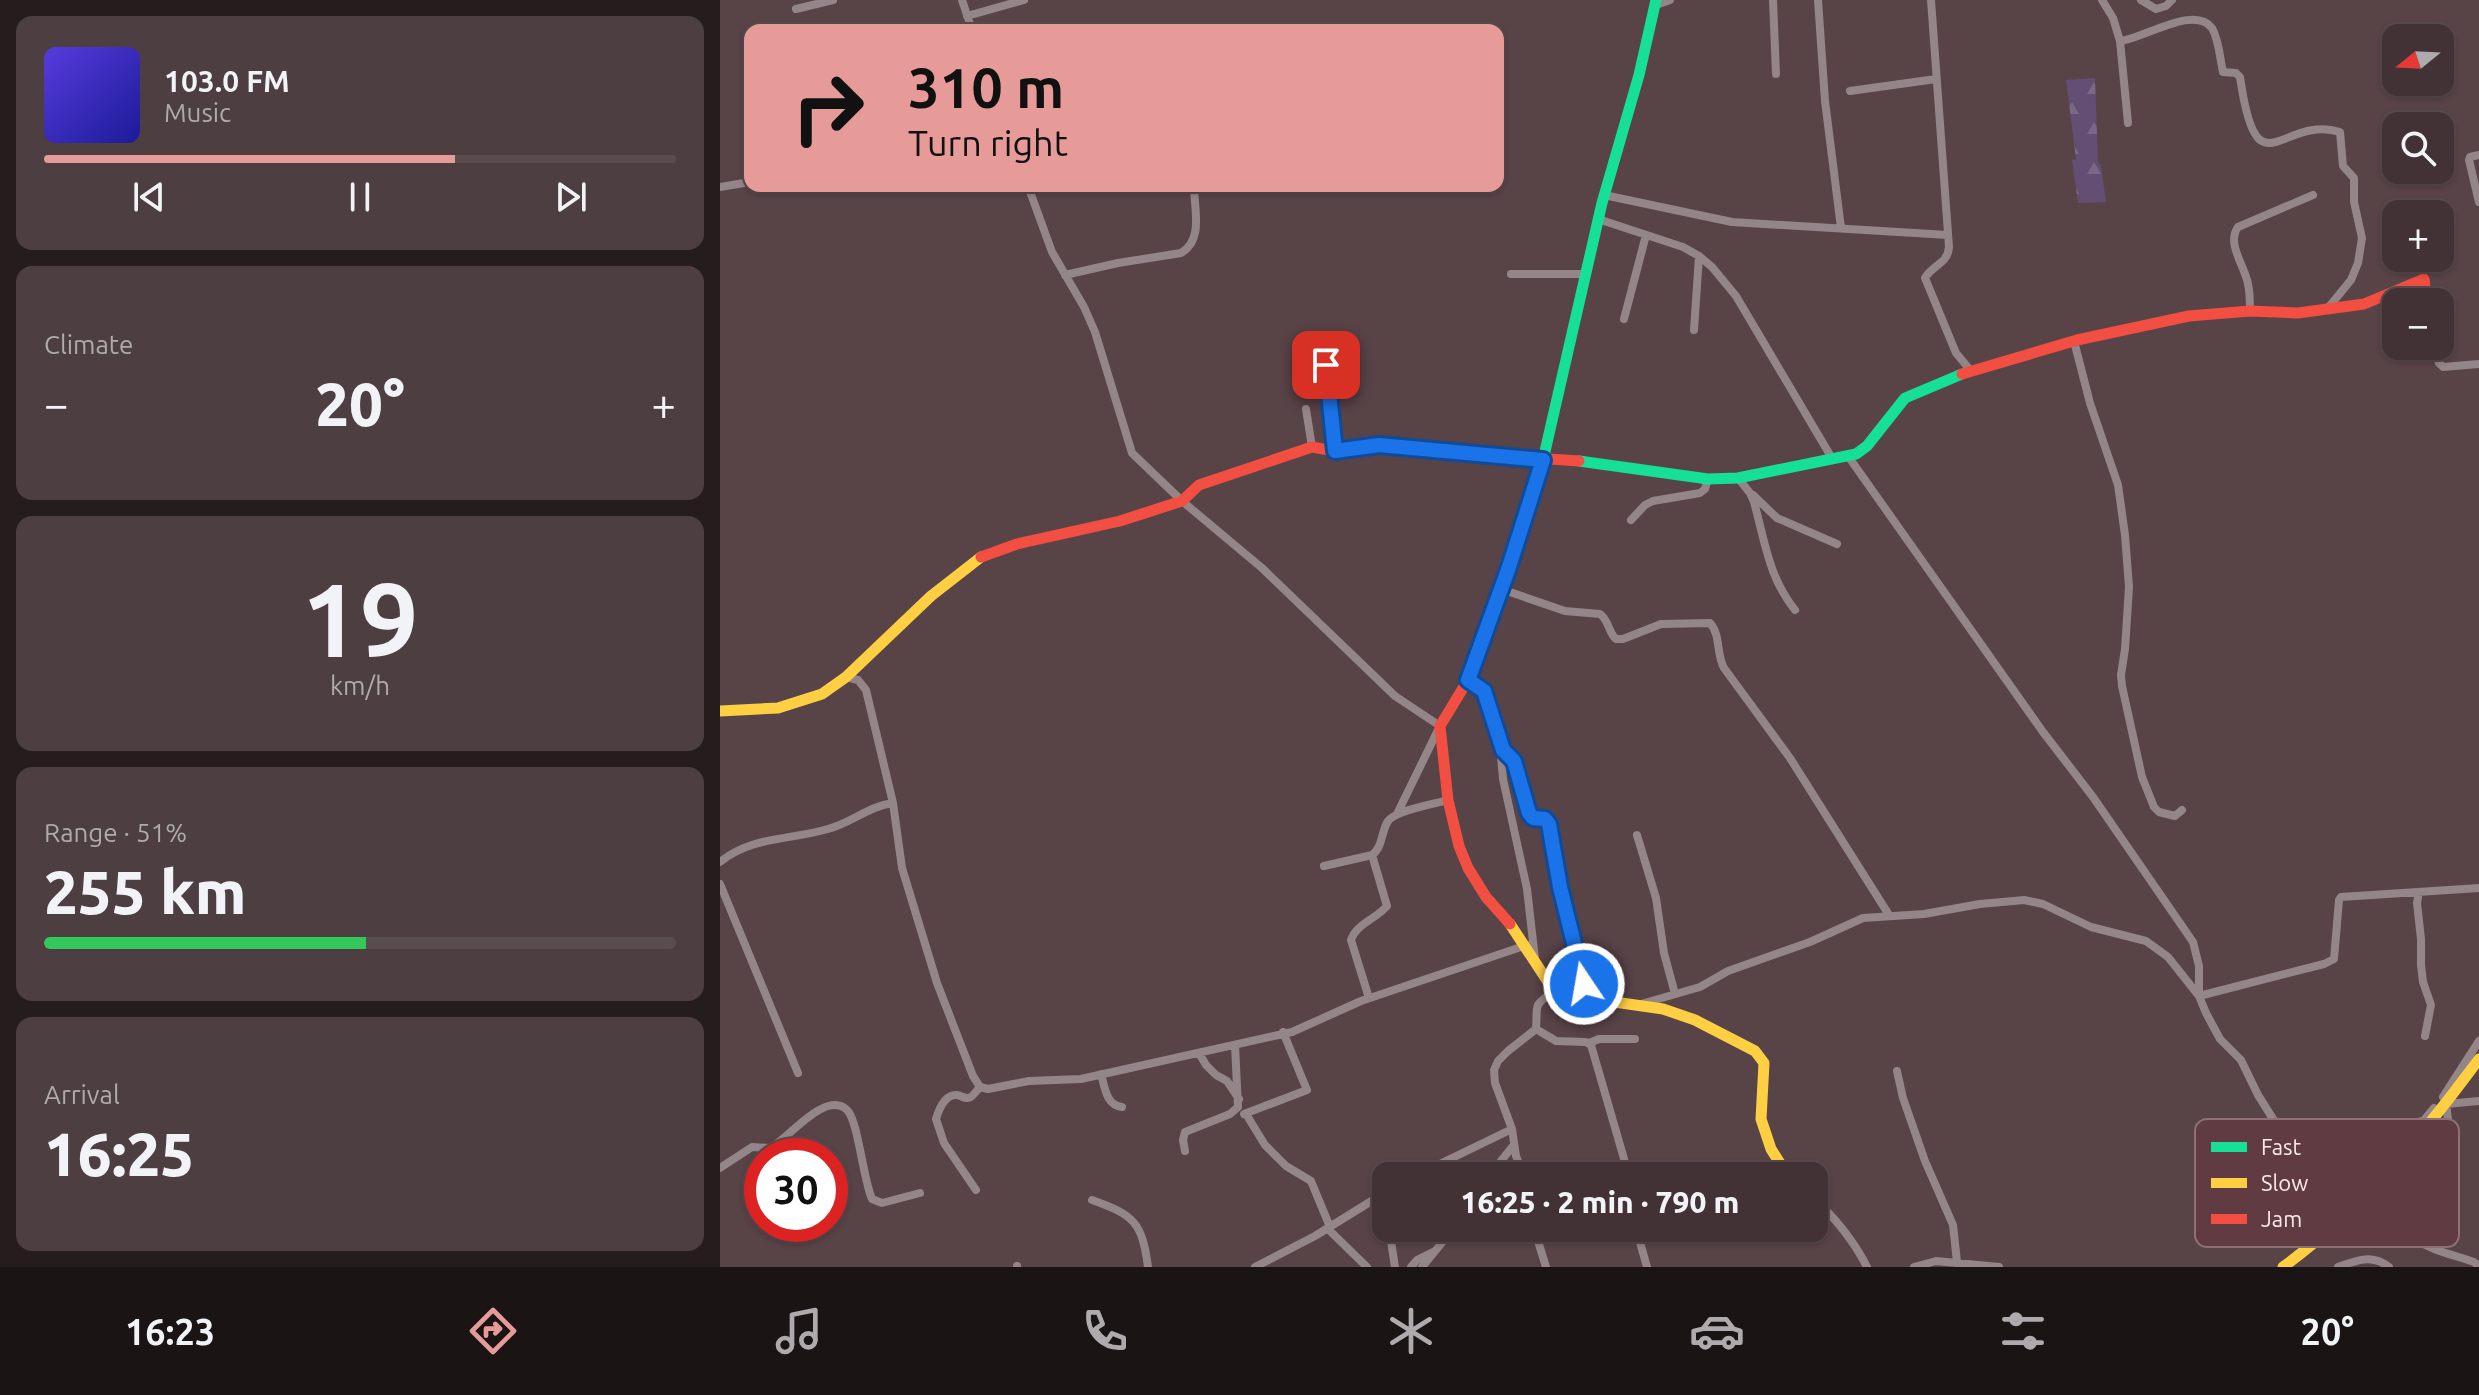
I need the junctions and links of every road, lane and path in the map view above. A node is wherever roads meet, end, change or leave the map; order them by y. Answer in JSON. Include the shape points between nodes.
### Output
{"nodes":[{"id":1,"x":833,"y":0,"type":"edge"},
{"id":2,"x":962,"y":0,"type":"edge"},
{"id":3,"x":1024,"y":0,"type":"edge"},
{"id":4,"x":1670,"y":0,"type":"edge"},
{"id":5,"x":1773,"y":0,"type":"edge"},
{"id":6,"x":1818,"y":0,"type":"edge"},
{"id":7,"x":1931,"y":0,"type":"edge"},
{"id":8,"x":2102,"y":0,"type":"edge"},
{"id":9,"x":2141,"y":0,"type":"edge"},
{"id":10,"x":2172,"y":0,"type":"edge"},
{"id":11,"x":1656,"y":3,"type":"edge"},
{"id":12,"x":796,"y":9,"type":"dead end"},
{"id":13,"x":967,"y":16,"type":"junction"},
{"id":14,"x":970,"y":24,"type":"edge"},
{"id":15,"x":2120,"y":41,"type":"junction"},
{"id":16,"x":1776,"y":74,"type":"dead end"},
{"id":17,"x":1936,"y":79,"type":"junction"},
{"id":18,"x":1850,"y":91,"type":"dead end"},
{"id":19,"x":2128,"y":123,"type":"dead end"},
{"id":20,"x":2479,"y":155,"type":"edge"},
{"id":21,"x":744,"y":183,"type":"edge"},
{"id":22,"x":720,"y":187,"type":"edge"},
{"id":23,"x":1030,"y":192,"type":"edge"},
{"id":24,"x":1194,"y":192,"type":"edge"},
{"id":25,"x":1604,"y":195,"type":"junction"},
{"id":26,"x":2313,"y":195,"type":"dead end"},
{"id":27,"x":2479,"y":202,"type":"edge"},
{"id":28,"x":1598,"y":219,"type":"junction"},
{"id":29,"x":1841,"y":228,"type":"junction"},
{"id":30,"x":1646,"y":235,"type":"junction"},
{"id":31,"x":1948,"y":235,"type":"junction"},
{"id":32,"x":1699,"y":256,"type":"junction"},
{"id":33,"x":1511,"y":274,"type":"dead end"},
{"id":34,"x":1586,"y":274,"type":"junction"},
{"id":35,"x":1065,"y":275,"type":"junction"},
{"id":36,"x":2404,"y":288,"type":"edge"},
{"id":37,"x":2425,"y":288,"type":"edge"},
{"id":38,"x":2382,"y":298,"type":"edge"},
{"id":39,"x":2326,"y":310,"type":"junction"},
{"id":40,"x":2250,"y":311,"type":"junction"},
{"id":41,"x":1624,"y":319,"type":"dead end"},
{"id":42,"x":1694,"y":330,"type":"dead end"},
{"id":43,"x":2077,"y":340,"type":"junction"},
{"id":44,"x":2438,"y":360,"type":"edge"},
{"id":45,"x":2479,"y":364,"type":"edge"},
{"id":46,"x":1326,"y":365,"type":"dead end"},
{"id":47,"x":1971,"y":371,"type":"junction"},
{"id":48,"x":1306,"y":409,"type":"dead end"},
{"id":49,"x":1312,"y":447,"type":"junction"},
{"id":50,"x":1335,"y":451,"type":"junction"},
{"id":51,"x":1848,"y":456,"type":"junction"},
{"id":52,"x":1543,"y":460,"type":"junction"},
{"id":53,"x":1833,"y":460,"type":"junction"},
{"id":54,"x":1738,"y":478,"type":"junction"},
{"id":55,"x":1708,"y":479,"type":"junction"},
{"id":56,"x":1750,"y":493,"type":"junction"},
{"id":57,"x":1182,"y":501,"type":"junction"},
{"id":58,"x":1631,"y":520,"type":"dead end"},
{"id":59,"x":1837,"y":544,"type":"dead end"},
{"id":60,"x":1501,"y":589,"type":"junction"},
{"id":61,"x":1795,"y":610,"type":"dead end"},
{"id":62,"x":846,"y":677,"type":"junction"},
{"id":63,"x":1468,"y":680,"type":"junction"},
{"id":64,"x":720,"y":711,"type":"edge"},
{"id":65,"x":1440,"y":726,"type":"junction"},
{"id":66,"x":1503,"y":750,"type":"junction"},
{"id":67,"x":1448,"y":800,"type":"junction"},
{"id":68,"x":893,"y":803,"type":"junction"},
{"id":69,"x":2182,"y":810,"type":"dead end"},
{"id":70,"x":1397,"y":814,"type":"junction"},
{"id":71,"x":1637,"y":835,"type":"dead end"},
{"id":72,"x":1372,"y":855,"type":"junction"},
{"id":73,"x":720,"y":862,"type":"edge"},
{"id":74,"x":1324,"y":866,"type":"dead end"},
{"id":75,"x":720,"y":884,"type":"edge"},
{"id":76,"x":2479,"y":888,"type":"edge"},
{"id":77,"x":2419,"y":892,"type":"junction"},
{"id":78,"x":1889,"y":915,"type":"junction"},
{"id":79,"x":1527,"y":945,"type":"junction"},
{"id":80,"x":1535,"y":960,"type":"junction"},
{"id":81,"x":1554,"y":991,"type":"junction"},
{"id":82,"x":1675,"y":994,"type":"junction"},
{"id":83,"x":2199,"y":996,"type":"junction"},
{"id":84,"x":1577,"y":997,"type":"junction"},
{"id":85,"x":1369,"y":998,"type":"junction"},
{"id":86,"x":1640,"y":1004,"type":"junction"},
{"id":87,"x":1536,"y":1029,"type":"junction"},
{"id":88,"x":1283,"y":1032,"type":"junction"},
{"id":89,"x":2425,"y":1036,"type":"dead end"},
{"id":90,"x":1635,"y":1039,"type":"dead end"},
{"id":91,"x":2479,"y":1041,"type":"edge"},
{"id":92,"x":1589,"y":1043,"type":"junction"},
{"id":93,"x":1235,"y":1045,"type":"junction"},
{"id":94,"x":1199,"y":1053,"type":"junction"},
{"id":95,"x":2479,"y":1059,"type":"edge"},
{"id":96,"x":1897,"y":1071,"type":"dead end"},
{"id":97,"x":798,"y":1073,"type":"dead end"},
{"id":98,"x":1101,"y":1074,"type":"junction"},
{"id":99,"x":980,"y":1087,"type":"junction"},
{"id":100,"x":1239,"y":1100,"type":"junction"},
{"id":101,"x":2479,"y":1101,"type":"edge"},
{"id":102,"x":2446,"y":1104,"type":"junction"},
{"id":103,"x":1122,"y":1107,"type":"dead end"},
{"id":104,"x":1236,"y":1111,"type":"junction"},
{"id":105,"x":1246,"y":1114,"type":"junction"},
{"id":106,"x":2273,"y":1119,"type":"edge"},
{"id":107,"x":2425,"y":1119,"type":"edge"},
{"id":108,"x":2433,"y":1119,"type":"edge"},
{"id":109,"x":2448,"y":1119,"type":"edge"},
{"id":110,"x":1512,"y":1129,"type":"junction"},
{"id":111,"x":1513,"y":1146,"type":"junction"},
{"id":112,"x":1185,"y":1151,"type":"dead end"},
{"id":113,"x":1444,"y":1162,"type":"edge"},
{"id":114,"x":1500,"y":1162,"type":"edge"},
{"id":115,"x":1519,"y":1162,"type":"edge"},
{"id":116,"x":1625,"y":1162,"type":"edge"},
{"id":117,"x":1779,"y":1162,"type":"edge"},
{"id":118,"x":720,"y":1168,"type":"edge"},
{"id":119,"x":976,"y":1190,"type":"dead end"},
{"id":120,"x":920,"y":1193,"type":"dead end"},
{"id":121,"x":1092,"y":1200,"type":"dead end"},
{"id":122,"x":1372,"y":1201,"type":"edge"},
{"id":123,"x":1828,"y":1212,"type":"edge"},
{"id":124,"x":1329,"y":1228,"type":"junction"},
{"id":125,"x":1391,"y":1242,"type":"edge"},
{"id":126,"x":1443,"y":1242,"type":"edge"},
{"id":127,"x":1538,"y":1242,"type":"edge"},
{"id":128,"x":1640,"y":1242,"type":"edge"},
{"id":129,"x":2308,"y":1247,"type":"edge"},
{"id":130,"x":2430,"y":1247,"type":"edge"},
{"id":131,"x":1436,"y":1251,"type":"junction"},
{"id":132,"x":1957,"y":1262,"type":"junction"},
{"id":133,"x":1148,"y":1267,"type":"edge"},
{"id":134,"x":1255,"y":1267,"type":"edge"},
{"id":135,"x":1367,"y":1267,"type":"edge"},
{"id":136,"x":1395,"y":1267,"type":"edge"},
{"id":137,"x":1411,"y":1267,"type":"edge"},
{"id":138,"x":1422,"y":1267,"type":"edge"},
{"id":139,"x":1546,"y":1267,"type":"edge"},
{"id":140,"x":1647,"y":1267,"type":"edge"},
{"id":141,"x":1867,"y":1267,"type":"edge"},
{"id":142,"x":1914,"y":1267,"type":"edge"},
{"id":143,"x":1999,"y":1267,"type":"edge"},
{"id":144,"x":2283,"y":1267,"type":"edge"},
{"id":145,"x":2338,"y":1267,"type":"edge"},
{"id":146,"x":2389,"y":1267,"type":"edge"},
{"id":147,"x":2479,"y":1267,"type":"edge"}],
"edges":[{"from":1,"to":12,"type":"street"},
{"from":2,"to":13,"type":"street"},
{"from":3,"to":13,"type":"street"},
{"from":4,"to":11,"type":"street"},
{"from":5,"to":16,"type":"street"},
{"from":6,"to":29,"type":"street"},
{"from":7,"to":17,"type":"street"},
{"from":8,"to":15,"type":"street"},
{"from":9,"to":10,"type":"street","via":[[2156,9]]},
{"from":11,"to":25,"type":"street"},
{"from":13,"to":14,"type":"street"},
{"from":15,"to":19,"type":"street"},
{"from":15,"to":39,"type":"street","via":[[2202,20],[2212,29],[2223,72],[2240,77],[2249,124],[2261,140],[2282,142],[2312,128],[2340,132],[2343,166],[2354,178],[2362,238],[2351,280]]},
{"from":17,"to":18,"type":"street"},
{"from":17,"to":31,"type":"street"},
{"from":20,"to":27,"type":"street","via":[[2469,160]]},
{"from":21,"to":22,"type":"street"},
{"from":23,"to":35,"type":"street"},
{"from":24,"to":35,"type":"street","via":[[1195,235],[1189,248]]},
{"from":25,"to":28,"type":"street"},
{"from":25,"to":29,"type":"street","via":[[1732,222]]},
{"from":26,"to":40,"type":"street","via":[[2235,231]]},
{"from":28,"to":30,"type":"street"},
{"from":28,"to":34,"type":"street"},
{"from":29,"to":31,"type":"street"},
{"from":30,"to":32,"type":"street"},
{"from":30,"to":41,"type":"street"},
{"from":31,"to":47,"type":"street","via":[[1947,257],[1925,278],[1956,353]]},
{"from":32,"to":42,"type":"street"},
{"from":32,"to":53,"type":"street","via":[[1736,296]]},
{"from":33,"to":34,"type":"street"},
{"from":34,"to":52,"type":"street"},
{"from":35,"to":57,"type":"street","via":[[1095,332],[1132,453]]},
{"from":36,"to":37,"type":"street","via":[[2424,279]]},
{"from":38,"to":39,"type":"street"},
{"from":39,"to":40,"type":"street"},
{"from":40,"to":43,"type":"street","via":[[2189,316]]},
{"from":43,"to":47,"type":"street"},
{"from":43,"to":69,"type":"street","via":[[2090,403],[2118,485],[2125,535],[2129,587],[2121,675],[2130,725],[2154,807],[2175,816]]},
{"from":44,"to":45,"type":"street","via":[[2443,367]]},
{"from":46,"to":50,"type":"street"},
{"from":47,"to":51,"type":"street","via":[[1905,398],[1867,446]]},
{"from":48,"to":49,"type":"street"},
{"from":49,"to":50,"type":"street"},
{"from":49,"to":57,"type":"street","via":[[1199,485]]},
{"from":50,"to":52,"type":"street","via":[[1379,445]]},
{"from":51,"to":53,"type":"street"},
{"from":51,"to":83,"type":"street","via":[[2193,942]]},
{"from":52,"to":55,"type":"street"},
{"from":52,"to":60,"type":"street"},
{"from":53,"to":54,"type":"street"},
{"from":54,"to":55,"type":"street"},
{"from":54,"to":56,"type":"street"},
{"from":55,"to":58,"type":"street","via":[[1700,493],[1649,503]]},
{"from":56,"to":59,"type":"street","via":[[1777,518]]},
{"from":56,"to":61,"type":"street","via":[[1774,578]]},
{"from":57,"to":62,"type":"street","via":[[987,553],[931,596]]},
{"from":57,"to":65,"type":"street","via":[[1262,568],[1395,696]]},
{"from":60,"to":63,"type":"street"},
{"from":60,"to":78,"type":"street","via":[[1565,611],[1600,614],[1616,639],[1661,624],[1710,623],[1724,668],[1790,758]]},
{"from":62,"to":64,"type":"street","via":[[822,694],[790,706]]},
{"from":62,"to":68,"type":"street","via":[[858,680],[866,690]]},
{"from":63,"to":65,"type":"street"},
{"from":63,"to":66,"type":"street","via":[[1484,691]]},
{"from":65,"to":67,"type":"street"},
{"from":65,"to":70,"type":"street"},
{"from":66,"to":80,"type":"street","via":[[1502,771],[1527,889]]},
{"from":66,"to":84,"type":"street","via":[[1514,761],[1529,813],[1546,819],[1549,826],[1584,978]]},
{"from":67,"to":70,"type":"street"},
{"from":67,"to":79,"type":"street","via":[[1459,846],[1475,881]]},
{"from":68,"to":73,"type":"street","via":[[830,829],[741,848]]},
{"from":68,"to":99,"type":"street","via":[[902,868],[937,983]]},
{"from":70,"to":72,"type":"street"},
{"from":71,"to":82,"type":"street"},
{"from":72,"to":74,"type":"street"},
{"from":72,"to":85,"type":"street","via":[[1387,906],[1351,940]]},
{"from":75,"to":97,"type":"street"},
{"from":76,"to":77,"type":"street"},
{"from":77,"to":83,"type":"street","via":[[2341,897],[2334,959]]},
{"from":77,"to":89,"type":"street","via":[[2421,965],[2431,1005]]},
{"from":78,"to":82,"type":"street","via":[[1863,918]]},
{"from":78,"to":83,"type":"street","via":[[2005,901],[2043,904],[2091,927],[2146,941],[2168,957]]},
{"from":79,"to":80,"type":"street"},
{"from":79,"to":85,"type":"street"},
{"from":80,"to":81,"type":"street"},
{"from":81,"to":84,"type":"street"},
{"from":81,"to":87,"type":"street","via":[[1538,1002]]},
{"from":82,"to":86,"type":"street"},
{"from":83,"to":106,"type":"street","via":[[2220,1039],[2241,1060]]},
{"from":84,"to":86,"type":"street"},
{"from":85,"to":88,"type":"street"},
{"from":86,"to":117,"type":"street","via":[[1695,1020],[1761,1058],[1761,1119]]},
{"from":87,"to":92,"type":"street","via":[[1556,1041]]},
{"from":87,"to":110,"type":"street","via":[[1494,1070]]},
{"from":88,"to":93,"type":"street"},
{"from":88,"to":105,"type":"street","via":[[1307,1090]]},
{"from":90,"to":92,"type":"street"},
{"from":91,"to":107,"type":"street"},
{"from":92,"to":116,"type":"street"},
{"from":93,"to":94,"type":"street"},
{"from":93,"to":100,"type":"street"},
{"from":94,"to":98,"type":"street"},
{"from":94,"to":100,"type":"street"},
{"from":95,"to":102,"type":"street"},
{"from":96,"to":132,"type":"street","via":[[1930,1174],[1953,1225]]},
{"from":98,"to":99,"type":"street"},
{"from":98,"to":103,"type":"street","via":[[1109,1100]]},
{"from":99,"to":119,"type":"street","via":[[967,1099],[950,1096],[936,1119],[944,1143]]},
{"from":100,"to":104,"type":"street"},
{"from":101,"to":102,"type":"street"},
{"from":102,"to":108,"type":"street"},
{"from":102,"to":109,"type":"street"},
{"from":104,"to":105,"type":"street"},
{"from":104,"to":112,"type":"street","via":[[1185,1132]]},
{"from":105,"to":124,"type":"street","via":[[1270,1151],[1311,1181]]},
{"from":110,"to":111,"type":"street"},
{"from":110,"to":113,"type":"street"},
{"from":111,"to":114,"type":"street"},
{"from":111,"to":115,"type":"street"},
{"from":118,"to":120,"type":"street","via":[[752,1147],[775,1145],[811,1115],[835,1104],[849,1112],[854,1123],[872,1199],[882,1203]]},
{"from":121,"to":133,"type":"street","via":[[1133,1220]]},
{"from":122,"to":124,"type":"street"},
{"from":123,"to":141,"type":"street"},
{"from":124,"to":134,"type":"street"},
{"from":124,"to":135,"type":"street"},
{"from":125,"to":136,"type":"street"},
{"from":126,"to":131,"type":"street"},
{"from":127,"to":139,"type":"street"},
{"from":128,"to":140,"type":"street"},
{"from":129,"to":144,"type":"street"},
{"from":130,"to":147,"type":"street"},
{"from":131,"to":137,"type":"street"},
{"from":131,"to":138,"type":"street"},
{"from":132,"to":142,"type":"street"},
{"from":132,"to":143,"type":"street"},
{"from":145,"to":146,"type":"street","via":[[2370,1259]]}]}
